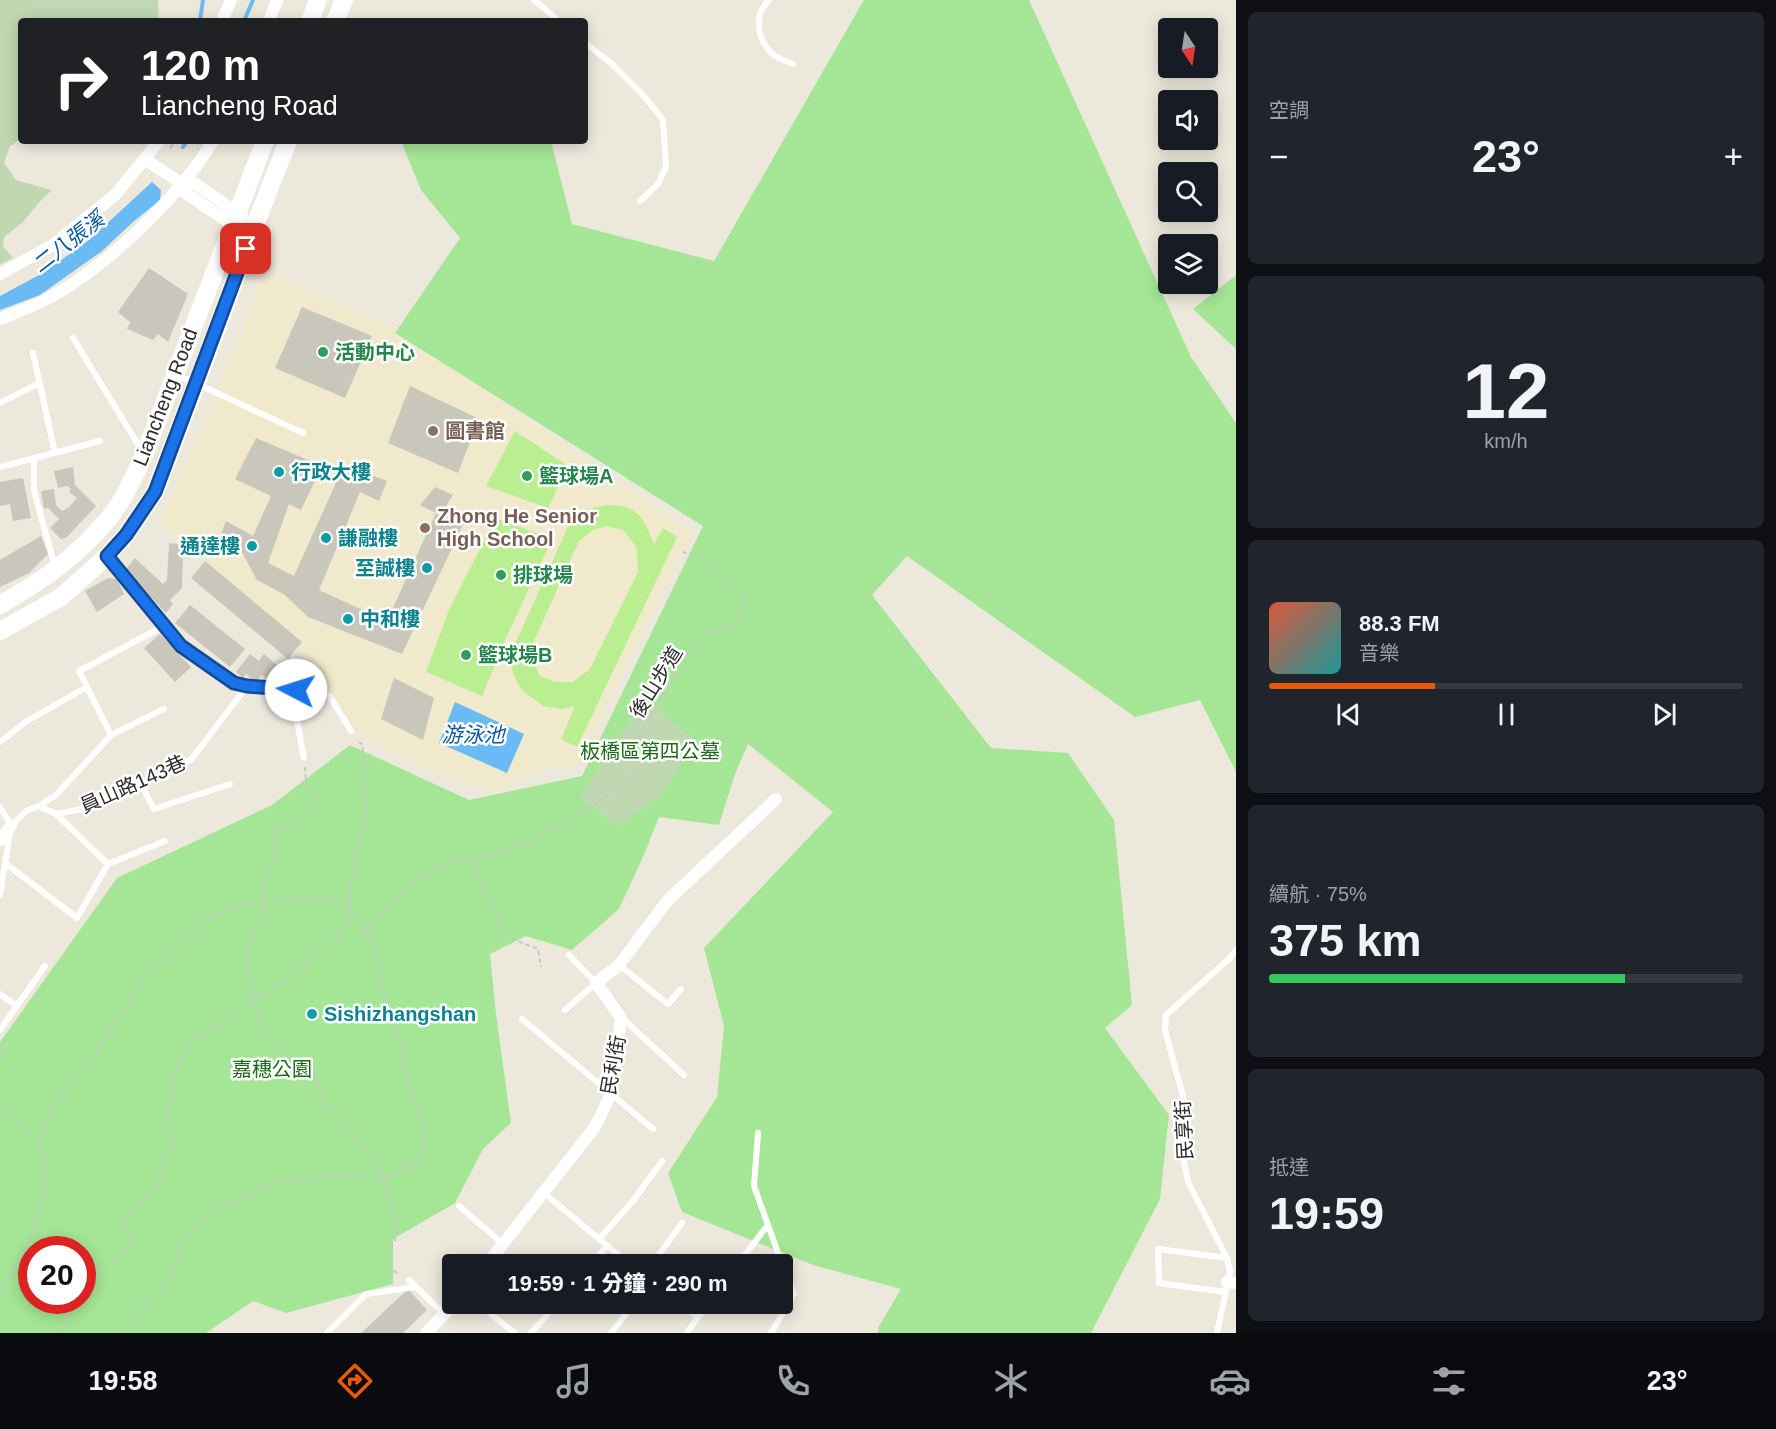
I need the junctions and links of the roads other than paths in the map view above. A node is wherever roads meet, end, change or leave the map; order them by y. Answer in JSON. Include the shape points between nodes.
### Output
{"nodes":[{"id":1,"x":231,"y":0,"type":"edge"},
{"id":2,"x":277,"y":0,"type":"edge"},
{"id":3,"x":318,"y":0,"type":"edge"},
{"id":4,"x":344,"y":0,"type":"edge"},
{"id":5,"x":534,"y":0,"type":"edge"},
{"id":6,"x":769,"y":0,"type":"edge"},
{"id":7,"x":223,"y":18,"type":"edge"},
{"id":8,"x":270,"y":18,"type":"edge"},
{"id":9,"x":311,"y":18,"type":"edge"},
{"id":10,"x":336,"y":18,"type":"edge"},
{"id":11,"x":555,"y":18,"type":"edge"},
{"id":12,"x":588,"y":45,"type":"edge"},
{"id":13,"x":793,"y":64,"type":"dead end"},
{"id":14,"x":157,"y":144,"type":"edge"},
{"id":15,"x":211,"y":144,"type":"edge"},
{"id":16,"x":264,"y":144,"type":"edge"},
{"id":17,"x":287,"y":144,"type":"edge"},
{"id":18,"x":145,"y":159,"type":"junction"},
{"id":19,"x":182,"y":184,"type":"junction"},
{"id":20,"x":640,"y":201,"type":"dead end"},
{"id":21,"x":235,"y":218,"type":"junction"},
{"id":22,"x":254,"y":228,"type":"junction"},
{"id":23,"x":0,"y":274,"type":"edge"},
{"id":24,"x":0,"y":319,"type":"edge"},
{"id":25,"x":73,"y":338,"type":"dead end"},
{"id":26,"x":33,"y":353,"type":"dead end"},
{"id":27,"x":175,"y":374,"type":"junction"},
{"id":28,"x":39,"y":383,"type":"junction"},
{"id":29,"x":196,"y":383,"type":"junction"},
{"id":30,"x":0,"y":403,"type":"edge"},
{"id":31,"x":303,"y":433,"type":"dead end"},
{"id":32,"x":100,"y":441,"type":"dead end"},
{"id":33,"x":55,"y":453,"type":"junction"},
{"id":34,"x":145,"y":453,"type":"junction"},
{"id":35,"x":34,"y":458,"type":"junction"},
{"id":36,"x":0,"y":467,"type":"edge"},
{"id":37,"x":107,"y":556,"type":"junction"},
{"id":38,"x":56,"y":570,"type":"junction"},
{"id":39,"x":0,"y":605,"type":"edge"},
{"id":40,"x":164,"y":626,"type":"junction"},
{"id":41,"x":0,"y":631,"type":"edge"},
{"id":42,"x":247,"y":686,"type":"junction"},
{"id":43,"x":87,"y":687,"type":"junction"},
{"id":44,"x":291,"y":690,"type":"junction"},
{"id":45,"x":164,"y":709,"type":"dead end"},
{"id":46,"x":351,"y":731,"type":"road end"},
{"id":47,"x":111,"y":735,"type":"junction"},
{"id":48,"x":0,"y":742,"type":"edge"},
{"id":49,"x":304,"y":758,"type":"road end"},
{"id":50,"x":141,"y":784,"type":"junction"},
{"id":51,"x":230,"y":784,"type":"dead end"},
{"id":52,"x":776,"y":799,"type":"dead end"},
{"id":53,"x":39,"y":806,"type":"junction"},
{"id":54,"x":0,"y":807,"type":"edge"},
{"id":55,"x":56,"y":814,"type":"junction"},
{"id":56,"x":11,"y":826,"type":"junction"},
{"id":57,"x":0,"y":840,"type":"edge"},
{"id":58,"x":165,"y":841,"type":"dead end"},
{"id":59,"x":5,"y":863,"type":"junction"},
{"id":60,"x":108,"y":864,"type":"junction"},
{"id":61,"x":0,"y":895,"type":"edge"},
{"id":62,"x":1236,"y":950,"type":"edge"},
{"id":63,"x":568,"y":955,"type":"dead end"},
{"id":64,"x":619,"y":965,"type":"junction"},
{"id":65,"x":45,"y":966,"type":"dead end"},
{"id":66,"x":596,"y":983,"type":"junction"},
{"id":67,"x":681,"y":989,"type":"dead end"},
{"id":68,"x":0,"y":994,"type":"edge"},
{"id":69,"x":17,"y":1006,"type":"junction"},
{"id":70,"x":565,"y":1010,"type":"dead end"},
{"id":71,"x":621,"y":1018,"type":"junction"},
{"id":72,"x":522,"y":1019,"type":"dead end"},
{"id":73,"x":0,"y":1030,"type":"edge"},
{"id":74,"x":684,"y":1075,"type":"dead end"},
{"id":75,"x":611,"y":1094,"type":"junction"},
{"id":76,"x":652,"y":1129,"type":"dead end"},
{"id":77,"x":758,"y":1133,"type":"dead end"},
{"id":78,"x":662,"y":1161,"type":"dead end"},
{"id":79,"x":543,"y":1192,"type":"junction"},
{"id":80,"x":459,"y":1206,"type":"dead end"},
{"id":81,"x":682,"y":1223,"type":"dead end"},
{"id":82,"x":767,"y":1226,"type":"junction"},
{"id":83,"x":599,"y":1239,"type":"junction"},
{"id":84,"x":504,"y":1244,"type":"junction"},
{"id":85,"x":608,"y":1246,"type":"junction"},
{"id":86,"x":495,"y":1254,"type":"edge"},
{"id":87,"x":600,"y":1254,"type":"edge"},
{"id":88,"x":617,"y":1254,"type":"edge"},
{"id":89,"x":659,"y":1254,"type":"edge"},
{"id":90,"x":746,"y":1254,"type":"edge"},
{"id":91,"x":778,"y":1254,"type":"edge"},
{"id":92,"x":1227,"y":1258,"type":"junction"},
{"id":93,"x":409,"y":1280,"type":"road end"},
{"id":94,"x":1229,"y":1286,"type":"edge"},
{"id":95,"x":416,"y":1287,"type":"junction"},
{"id":96,"x":442,"y":1312,"type":"edge"},
{"id":97,"x":444,"y":1314,"type":"edge"},
{"id":98,"x":491,"y":1314,"type":"edge"},
{"id":99,"x":548,"y":1314,"type":"edge"},
{"id":100,"x":626,"y":1314,"type":"edge"},
{"id":101,"x":694,"y":1314,"type":"edge"},
{"id":102,"x":701,"y":1314,"type":"edge"},
{"id":103,"x":782,"y":1314,"type":"edge"},
{"id":104,"x":698,"y":1317,"type":"junction"},
{"id":105,"x":327,"y":1333,"type":"edge"},
{"id":106,"x":426,"y":1333,"type":"edge"},
{"id":107,"x":515,"y":1333,"type":"edge"},
{"id":108,"x":531,"y":1333,"type":"edge"},
{"id":109,"x":611,"y":1333,"type":"edge"},
{"id":110,"x":687,"y":1333,"type":"edge"},
{"id":111,"x":771,"y":1333,"type":"edge"},
{"id":112,"x":1217,"y":1333,"type":"edge"}],
"edges":[{"from":1,"to":7,"type":"street"},
{"from":2,"to":8,"type":"street"},
{"from":3,"to":9,"type":"main road"},
{"from":4,"to":10,"type":"main road"},
{"from":5,"to":11,"type":"lane"},
{"from":6,"to":13,"type":"lane","via":[[762,7],[758,23],[762,38],[774,55]]},
{"from":12,"to":20,"type":"lane","via":[[612,64],[663,120],[666,167],[658,184]]},
{"from":14,"to":18,"type":"street"},
{"from":15,"to":19,"type":"street"},
{"from":16,"to":21,"type":"main road","name":"Liancheng Road"},
{"from":17,"to":22,"type":"main road","name":"Liancheng Road"},
{"from":18,"to":19,"type":"street"},
{"from":18,"to":23,"type":"street","via":[[116,194],[53,245]]},
{"from":19,"to":21,"type":"street","via":[[194,183]]},
{"from":19,"to":24,"type":"street","via":[[126,242],[83,276],[44,300]]},
{"from":21,"to":22,"type":"street"},
{"from":21,"to":27,"type":"main road","name":"Liancheng Road"},
{"from":22,"to":29,"type":"main road","name":"Liancheng Road"},
{"from":25,"to":34,"type":"lane"},
{"from":26,"to":28,"type":"lane"},
{"from":27,"to":29,"type":"lane"},
{"from":27,"to":34,"type":"main road","name":"Liancheng Road"},
{"from":28,"to":30,"type":"lane"},
{"from":28,"to":33,"type":"lane"},
{"from":29,"to":31,"type":"lane"},
{"from":29,"to":37,"type":"main road","name":"Liancheng Road","via":[[155,492]]},
{"from":32,"to":33,"type":"lane"},
{"from":33,"to":35,"type":"lane"},
{"from":34,"to":38,"type":"main road","name":"Liancheng Road","via":[[110,517]]},
{"from":35,"to":36,"type":"lane"},
{"from":35,"to":38,"type":"lane","via":[[34,491]]},
{"from":37,"to":40,"type":"lane"},
{"from":37,"to":41,"type":"main road","name":"Liancheng Road","via":[[61,597]]},
{"from":38,"to":39,"type":"main road","name":"Liancheng Road"},
{"from":40,"to":42,"type":"lane","via":[[181,646],[234,683]]},
{"from":40,"to":43,"type":"lane","via":[[79,672]]},
{"from":42,"to":44,"type":"lane"},
{"from":42,"to":50,"type":"lane","name":"員山路143巷","via":[[191,760]]},
{"from":43,"to":47,"type":"lane"},
{"from":43,"to":48,"type":"lane","via":[[27,721]]},
{"from":44,"to":46,"type":"lane","via":[[329,695]]},
{"from":44,"to":49,"type":"lane"},
{"from":45,"to":47,"type":"lane"},
{"from":47,"to":53,"type":"lane","via":[[56,795]]},
{"from":50,"to":51,"type":"lane","via":[[154,809]]},
{"from":50,"to":55,"type":"lane","name":"員山路143巷","via":[[87,807]]},
{"from":52,"to":64,"type":"street","via":[[668,900]]},
{"from":53,"to":55,"type":"lane","name":"員山路143巷"},
{"from":53,"to":56,"type":"lane","via":[[26,811]]},
{"from":54,"to":56,"type":"lane"},
{"from":55,"to":60,"type":"lane"},
{"from":56,"to":57,"type":"street"},
{"from":56,"to":59,"type":"lane"},
{"from":58,"to":60,"type":"lane"},
{"from":59,"to":60,"type":"lane","via":[[77,918]]},
{"from":59,"to":61,"type":"lane"},
{"from":62,"to":92,"type":"lane","name":"民享街","via":[[1166,1015],[1165,1030],[1185,1104],[1184,1163],[1188,1182]]},
{"from":63,"to":66,"type":"lane"},
{"from":64,"to":66,"type":"street"},
{"from":64,"to":67,"type":"lane","via":[[668,1004]]},
{"from":65,"to":69,"type":"lane"},
{"from":66,"to":70,"type":"lane"},
{"from":66,"to":71,"type":"street","name":"民利街"},
{"from":68,"to":69,"type":"lane"},
{"from":69,"to":73,"type":"lane"},
{"from":71,"to":74,"type":"lane"},
{"from":71,"to":75,"type":"street","name":"民利街"},
{"from":72,"to":75,"type":"lane"},
{"from":75,"to":76,"type":"lane"},
{"from":75,"to":79,"type":"street","name":"民利街","via":[[595,1127]]},
{"from":77,"to":82,"type":"lane","via":[[754,1186]]},
{"from":78,"to":83,"type":"lane"},
{"from":79,"to":83,"type":"lane"},
{"from":79,"to":84,"type":"street","name":"民利街"},
{"from":80,"to":84,"type":"lane"},
{"from":81,"to":89,"type":"lane"},
{"from":82,"to":90,"type":"lane"},
{"from":82,"to":91,"type":"lane"},
{"from":83,"to":85,"type":"lane"},
{"from":84,"to":86,"type":"street","name":"民利街"},
{"from":85,"to":87,"type":"lane"},
{"from":85,"to":88,"type":"lane"},
{"from":92,"to":94,"type":"lane","name":"民享街"},
{"from":92,"to":94,"type":"lane","via":[[1158,1249],[1159,1283]]},
{"from":93,"to":95,"type":"lane"},
{"from":94,"to":112,"type":"lane","name":"民享街"},
{"from":95,"to":96,"type":"lane"},
{"from":95,"to":105,"type":"lane","via":[[366,1294]]},
{"from":97,"to":106,"type":"street"},
{"from":98,"to":107,"type":"lane"},
{"from":99,"to":108,"type":"lane"},
{"from":100,"to":109,"type":"lane"},
{"from":101,"to":104,"type":"lane"},
{"from":102,"to":104,"type":"lane"},
{"from":103,"to":111,"type":"lane"},
{"from":104,"to":110,"type":"lane"}]}
